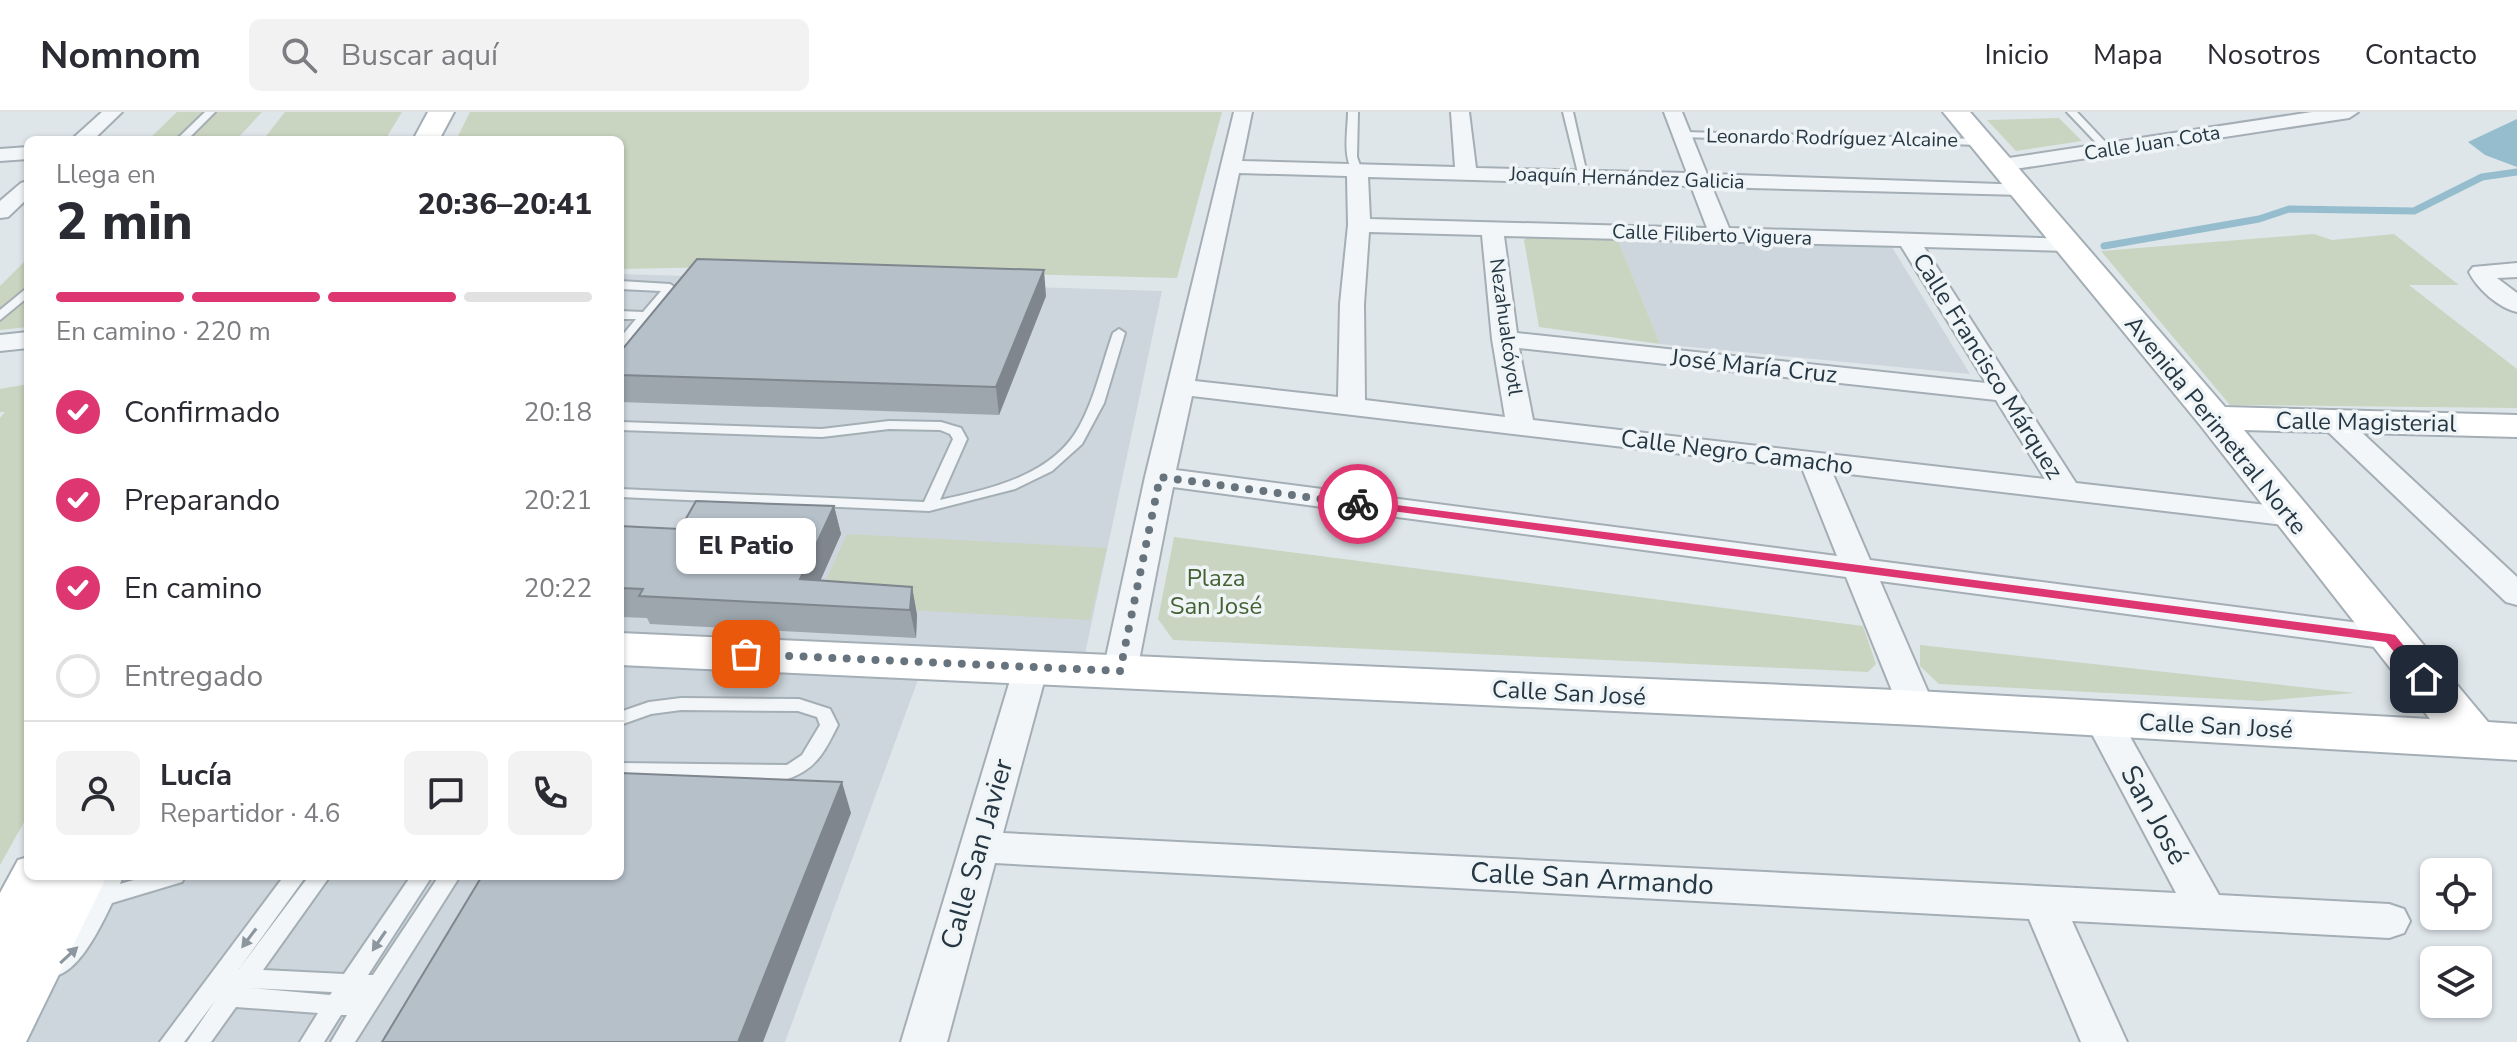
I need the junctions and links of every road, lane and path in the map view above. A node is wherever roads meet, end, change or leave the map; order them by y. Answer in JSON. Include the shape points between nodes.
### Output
{"nodes":[{"id":1,"x":113,"y":112,"type":"edge"},
{"id":2,"x":210,"y":112,"type":"edge"},
{"id":3,"x":441,"y":112,"type":"edge"},
{"id":4,"x":459,"y":112,"type":"edge"},
{"id":5,"x":1243,"y":112,"type":"edge"},
{"id":6,"x":1353,"y":112,"type":"edge"},
{"id":7,"x":1460,"y":112,"type":"edge"},
{"id":8,"x":1568,"y":112,"type":"edge"},
{"id":9,"x":1673,"y":112,"type":"edge"},
{"id":10,"x":1956,"y":112,"type":"edge"},
{"id":11,"x":2072,"y":112,"type":"edge"},
{"id":12,"x":2349,"y":112,"type":"edge"},
{"id":13,"x":2293,"y":116,"type":"edge"},
{"id":14,"x":2191,"y":119,"type":"dead end"},
{"id":15,"x":2208,"y":134,"type":"junction"},
{"id":16,"x":1681,"y":135,"type":"junction"},
{"id":17,"x":86,"y":136,"type":"edge"},
{"id":18,"x":185,"y":136,"type":"edge"},
{"id":19,"x":428,"y":136,"type":"edge"},
{"id":20,"x":447,"y":136,"type":"edge"},
{"id":21,"x":2108,"y":150,"type":"junction"},
{"id":22,"x":24,"y":153,"type":"edge"},
{"id":23,"x":0,"y":155,"type":"edge"},
{"id":24,"x":2002,"y":166,"type":"junction"},
{"id":25,"x":1232,"y":167,"type":"junction"},
{"id":26,"x":1357,"y":171,"type":"junction"},
{"id":27,"x":1466,"y":174,"type":"junction"},
{"id":28,"x":1584,"y":177,"type":"junction"},
{"id":29,"x":1702,"y":180,"type":"junction"},
{"id":30,"x":24,"y":191,"type":"edge"},
{"id":31,"x":0,"y":212,"type":"edge"},
{"id":32,"x":1359,"y":225,"type":"junction"},
{"id":33,"x":1492,"y":228,"type":"junction"},
{"id":34,"x":1721,"y":236,"type":"junction"},
{"id":35,"x":1909,"y":241,"type":"junction"},
{"id":36,"x":2066,"y":244,"type":"junction"},
{"id":37,"x":2517,"y":270,"type":"edge"},
{"id":38,"x":624,"y":285,"type":"edge"},
{"id":39,"x":24,"y":295,"type":"edge"},
{"id":40,"x":2517,"y":305,"type":"edge"},
{"id":41,"x":624,"y":315,"type":"edge"},
{"id":42,"x":0,"y":316,"type":"edge"},
{"id":43,"x":645,"y":316,"type":"junction"},
{"id":44,"x":1119,"y":333,"type":"dead end"},
{"id":45,"x":1505,"y":339,"type":"junction"},
{"id":46,"x":24,"y":340,"type":"edge"},
{"id":47,"x":624,"y":341,"type":"edge"},
{"id":48,"x":0,"y":343,"type":"edge"},
{"id":49,"x":1181,"y":387,"type":"junction"},
{"id":50,"x":2003,"y":393,"type":"junction"},
{"id":51,"x":1351,"y":408,"type":"junction"},
{"id":52,"x":2214,"y":418,"type":"junction"},
{"id":53,"x":2333,"y":421,"type":"junction"},
{"id":54,"x":1520,"y":425,"type":"junction"},
{"id":55,"x":624,"y":426,"type":"edge"},
{"id":56,"x":2515,"y":427,"type":"edge"},
{"id":57,"x":1813,"y":461,"type":"junction"},
{"id":58,"x":1160,"y":477,"type":"junction"},
{"id":59,"x":2067,"y":491,"type":"junction"},
{"id":60,"x":624,"y":493,"type":"edge"},
{"id":61,"x":929,"y":507,"type":"junction"},
{"id":62,"x":2293,"y":517,"type":"junction"},
{"id":63,"x":1858,"y":570,"type":"junction"},
{"id":64,"x":2517,"y":595,"type":"edge"},
{"id":65,"x":2390,"y":638,"type":"junction"},
{"id":66,"x":624,"y":649,"type":"edge"},
{"id":67,"x":1031,"y":667,"type":"junction"},
{"id":68,"x":1120,"y":671,"type":"junction"},
{"id":69,"x":1917,"y":708,"type":"junction"},
{"id":70,"x":624,"y":718,"type":"edge"},
{"id":71,"x":2102,"y":719,"type":"junction"},
{"id":72,"x":2496,"y":741,"type":"edge"},
{"id":73,"x":624,"y":770,"type":"edge"},
{"id":74,"x":978,"y":847,"type":"junction"},
{"id":75,"x":37,"y":880,"type":"edge"},
{"id":76,"x":141,"y":880,"type":"edge"},
{"id":77,"x":293,"y":880,"type":"edge"},
{"id":78,"x":317,"y":880,"type":"edge"},
{"id":79,"x":419,"y":880,"type":"edge"},
{"id":80,"x":447,"y":880,"type":"edge"},
{"id":81,"x":91,"y":886,"type":"edge"},
{"id":82,"x":2043,"y":903,"type":"junction"},
{"id":83,"x":2206,"y":910,"type":"junction"},
{"id":84,"x":2389,"y":921,"type":"dead end"},
{"id":85,"x":220,"y":976,"type":"junction"},
{"id":86,"x":245,"y":978,"type":"junction"},
{"id":87,"x":349,"y":984,"type":"junction"},
{"id":88,"x":379,"y":985,"type":"junction"},
{"id":89,"x":6,"y":987,"type":"edge"},
{"id":90,"x":206,"y":995,"type":"junction"},
{"id":91,"x":230,"y":998,"type":"junction"},
{"id":92,"x":336,"y":1005,"type":"junction"},
{"id":93,"x":365,"y":1007,"type":"junction"},
{"id":94,"x":171,"y":1042,"type":"edge"},
{"id":95,"x":198,"y":1042,"type":"edge"},
{"id":96,"x":311,"y":1042,"type":"edge"},
{"id":97,"x":342,"y":1042,"type":"edge"},
{"id":98,"x":924,"y":1042,"type":"edge"},
{"id":99,"x":2104,"y":1042,"type":"edge"}],
"edges":[{"from":1,"to":17,"type":"street"},
{"from":2,"to":18,"type":"lane"},
{"from":3,"to":19,"type":"street"},
{"from":4,"to":20,"type":"street"},
{"from":5,"to":25,"type":"street"},
{"from":6,"to":26,"type":"lane","via":[[1352,157]]},
{"from":7,"to":27,"type":"street"},
{"from":8,"to":28,"type":"lane"},
{"from":9,"to":16,"type":"street"},
{"from":10,"to":24,"type":"street","name":"Avenida Perimetral Norte"},
{"from":11,"to":21,"type":"lane"},
{"from":12,"to":13,"type":"street","name":"Calle Juan Cota"},
{"from":13,"to":15,"type":"street","name":"Calle Juan Cota"},
{"from":14,"to":15,"type":"street"},
{"from":15,"to":21,"type":"street","name":"Calle Juan Cota"},
{"from":16,"to":24,"type":"lane","name":"Leonardo Rodríguez Alcaine"},
{"from":16,"to":29,"type":"street"},
{"from":21,"to":24,"type":"street","name":"Calle Juan Cota"},
{"from":22,"to":23,"type":"street"},
{"from":24,"to":29,"type":"street","name":"Joaquín Hernández Galicia"},
{"from":24,"to":36,"type":"street","name":"Avenida Perimetral Norte"},
{"from":25,"to":26,"type":"street","name":"Joaquín Hernández Galicia"},
{"from":25,"to":49,"type":"street"},
{"from":26,"to":27,"type":"street","name":"Joaquín Hernández Galicia"},
{"from":26,"to":32,"type":"street"},
{"from":27,"to":28,"type":"street","name":"Joaquín Hernández Galicia"},
{"from":28,"to":29,"type":"street","name":"Joaquín Hernández Galicia"},
{"from":29,"to":34,"type":"street"},
{"from":30,"to":31,"type":"street"},
{"from":32,"to":33,"type":"street","name":"Calle Filiberto Viguera"},
{"from":32,"to":51,"type":"street"},
{"from":33,"to":34,"type":"street","name":"Calle Filiberto Viguera"},
{"from":33,"to":45,"type":"street","name":"Nezahualcóyotl"},
{"from":34,"to":35,"type":"street","name":"Calle Filiberto Viguera"},
{"from":35,"to":36,"type":"street","name":"Calle Filiberto Viguera"},
{"from":35,"to":50,"type":"street","name":"Calle Francisco Márquez"},
{"from":36,"to":52,"type":"street","name":"Avenida Perimetral Norte"},
{"from":37,"to":40,"type":"street","via":[[2481,272]]},
{"from":38,"to":43,"type":"lane","via":[[670,287]]},
{"from":39,"to":42,"type":"lane"},
{"from":41,"to":43,"type":"lane"},
{"from":43,"to":47,"type":"lane"},
{"from":44,"to":61,"type":"lane","via":[[1089,421],[1059,460],[1005,487]]},
{"from":45,"to":50,"type":"street","name":"José María Cruz"},
{"from":45,"to":54,"type":"street","name":"Nezahualcóyotl"},
{"from":46,"to":48,"type":"street"},
{"from":49,"to":51,"type":"street","name":"Calle Negro Camacho"},
{"from":49,"to":58,"type":"street"},
{"from":50,"to":59,"type":"street","name":"Calle Francisco Márquez"},
{"from":51,"to":54,"type":"street","name":"Calle Negro Camacho"},
{"from":52,"to":53,"type":"street","name":"Calle Magisterial"},
{"from":52,"to":62,"type":"street","name":"Avenida Perimetral Norte"},
{"from":53,"to":56,"type":"street","name":"Calle Magisterial"},
{"from":53,"to":64,"type":"street"},
{"from":54,"to":57,"type":"street","name":"Calle Negro Camacho"},
{"from":55,"to":61,"type":"lane","via":[[822,433],[870,425],[950,428],[960,439]]},
{"from":57,"to":59,"type":"street","name":"Calle Negro Camacho"},
{"from":57,"to":63,"type":"street"},
{"from":58,"to":63,"type":"street"},
{"from":58,"to":68,"type":"street"},
{"from":59,"to":62,"type":"street","name":"Calle Negro Camacho"},
{"from":60,"to":61,"type":"lane"},
{"from":62,"to":65,"type":"street","name":"Avenida Perimetral Norte"},
{"from":63,"to":65,"type":"street"},
{"from":63,"to":69,"type":"street"},
{"from":65,"to":72,"type":"street","name":"Avenida Perimetral Norte"},
{"from":66,"to":67,"type":"street","name":"Calle San José"},
{"from":67,"to":68,"type":"street","name":"Calle San José"},
{"from":67,"to":74,"type":"street","name":"Calle San Javier"},
{"from":68,"to":69,"type":"street","name":"Calle San José"},
{"from":69,"to":71,"type":"street","name":"Calle San José"},
{"from":70,"to":73,"type":"lane","via":[[667,705],[799,705],[824,713],[829,725],[809,763],[787,772]]},
{"from":71,"to":72,"type":"street","name":"Calle San José"},
{"from":71,"to":83,"type":"street","name":"San José"},
{"from":74,"to":82,"type":"street","name":"Calle San Armando"},
{"from":74,"to":98,"type":"street","name":"Calle San Javier"},
{"from":75,"to":89,"type":"street"},
{"from":76,"to":81,"type":"lane"},
{"from":77,"to":85,"type":"lane","one_way":true},
{"from":78,"to":86,"type":"lane"},
{"from":79,"to":87,"type":"lane","one_way":true},
{"from":80,"to":88,"type":"lane"},
{"from":89,"to":81,"type":"street","one_way":true},
{"from":82,"to":83,"type":"street","name":"Calle San Armando"},
{"from":82,"to":99,"type":"street"},
{"from":83,"to":84,"type":"street","name":"Calle San Armando"},
{"from":85,"to":86,"type":"lane"},
{"from":85,"to":90,"type":"lane"},
{"from":86,"to":87,"type":"lane"},
{"from":86,"to":91,"type":"lane"},
{"from":87,"to":88,"type":"lane"},
{"from":87,"to":92,"type":"lane"},
{"from":88,"to":93,"type":"lane"},
{"from":90,"to":91,"type":"lane"},
{"from":90,"to":94,"type":"lane"},
{"from":91,"to":92,"type":"lane"},
{"from":91,"to":95,"type":"lane"},
{"from":92,"to":93,"type":"lane"},
{"from":92,"to":96,"type":"lane"},
{"from":93,"to":97,"type":"lane"}]}
